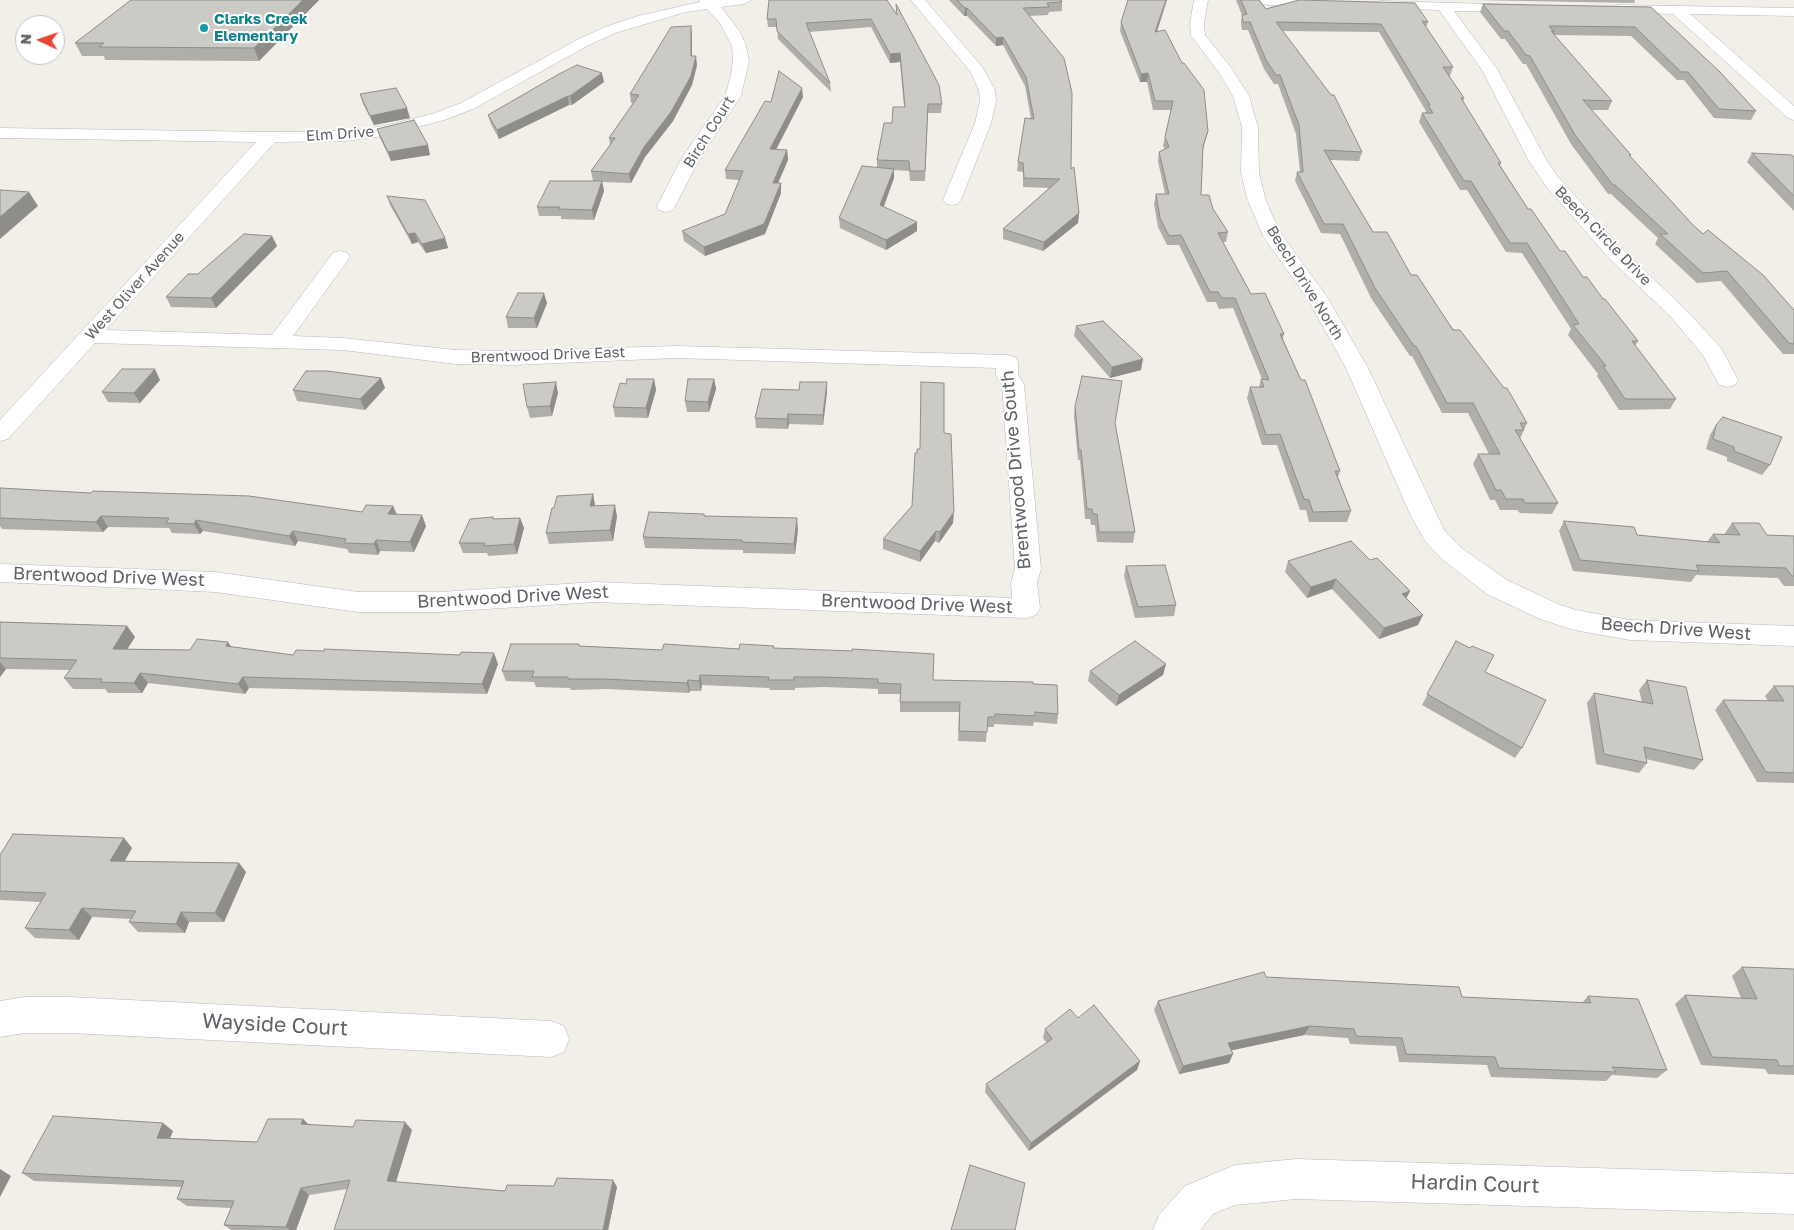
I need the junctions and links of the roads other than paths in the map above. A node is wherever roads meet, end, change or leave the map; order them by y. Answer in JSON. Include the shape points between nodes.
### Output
{"nodes":[{"id":1,"x":744,"y":0,"type":"edge"},
{"id":2,"x":918,"y":0,"type":"edge"},
{"id":3,"x":1201,"y":0,"type":"edge"},
{"id":4,"x":1255,"y":0,"type":"edge"},
{"id":5,"x":708,"y":2,"type":"edge"},
{"id":6,"x":1340,"y":4,"type":"edge"},
{"id":7,"x":1368,"y":5,"type":"edge"},
{"id":8,"x":1443,"y":6,"type":"junction"},
{"id":9,"x":1530,"y":8,"type":"edge"},
{"id":10,"x":1608,"y":9,"type":"edge"},
{"id":11,"x":1677,"y":10,"type":"junction"},
{"id":12,"x":1794,"y":12,"type":"edge"},
{"id":13,"x":1794,"y":115,"type":"edge"},
{"id":14,"x":0,"y":133,"type":"edge"},
{"id":15,"x":270,"y":137,"type":"junction"},
{"id":16,"x":952,"y":200,"type":"dead end"},
{"id":17,"x":666,"y":206,"type":"dead end"},
{"id":18,"x":340,"y":257,"type":"dead end"},
{"id":19,"x":89,"y":336,"type":"junction"},
{"id":20,"x":278,"y":341,"type":"junction"},
{"id":21,"x":1008,"y":362,"type":"joint"},
{"id":22,"x":1727,"y":380,"type":"dead end"},
{"id":23,"x":0,"y":434,"type":"edge"},
{"id":24,"x":1434,"y":535,"type":"joint"},
{"id":25,"x":0,"y":573,"type":"edge"},
{"id":26,"x":1026,"y":608,"type":"joint"},
{"id":27,"x":1794,"y":636,"type":"edge"},
{"id":28,"x":0,"y":1019,"type":"edge"},
{"id":29,"x":551,"y":1039,"type":"dead end"},
{"id":30,"x":1794,"y":1194,"type":"edge"},
{"id":31,"x":1174,"y":1230,"type":"edge"}],
"edges":[{"from":1,"to":5,"type":"street","name":"Elm Drive"},
{"from":2,"to":16,"type":"street","via":[[977,70],[987,90],[983,123]]},
{"from":3,"to":24,"type":"street","name":"Beech Drive North","via":[[1198,35],[1241,96],[1250,127],[1250,172],[1264,217],[1273,236],[1317,297],[1357,368]]},
{"from":4,"to":6,"type":"street"},
{"from":5,"to":15,"type":"street","name":"Elm Drive","via":[[610,30],[467,106],[430,120],[359,134]]},
{"from":5,"to":17,"type":"street","name":"Birch Court","via":[[726,21],[739,46],[739,75],[733,96],[692,156]]},
{"from":7,"to":8,"type":"street"},
{"from":8,"to":9,"type":"street"},
{"from":8,"to":22,"type":"street","name":"Beech Circle Drive","via":[[1489,69],[1552,182],[1615,253],[1708,346]]},
{"from":10,"to":11,"type":"street"},
{"from":11,"to":12,"type":"street"},
{"from":11,"to":13,"type":"street"},
{"from":14,"to":15,"type":"street","name":"Elm Drive"},
{"from":15,"to":19,"type":"street","name":"West Oliver Avenue"},
{"from":18,"to":20,"type":"street"},
{"from":19,"to":20,"type":"street","name":"Brentwood Drive East"},
{"from":19,"to":23,"type":"street","name":"West Oliver Avenue"},
{"from":20,"to":21,"type":"street","name":"Brentwood Drive East","via":[[384,348],[456,357],[523,358],[676,352]]},
{"from":21,"to":26,"type":"street","name":"Brentwood Drive South","via":[[1007,375],[1013,384],[1028,569],[1024,583]]},
{"from":24,"to":27,"type":"street","name":"Beech Drive West","via":[[1458,559],[1497,586],[1574,620],[1630,630]]},
{"from":25,"to":26,"type":"street","name":"Brentwood Drive West","via":[[215,582],[358,602],[440,602],[596,592]]},
{"from":28,"to":29,"type":"street","name":"Wayside Court","via":[[25,1015],[70,1015]]},
{"from":30,"to":31,"type":"street","name":"Hardin Court","via":[[1296,1179],[1235,1185],[1217,1192],[1199,1200]]}]}
